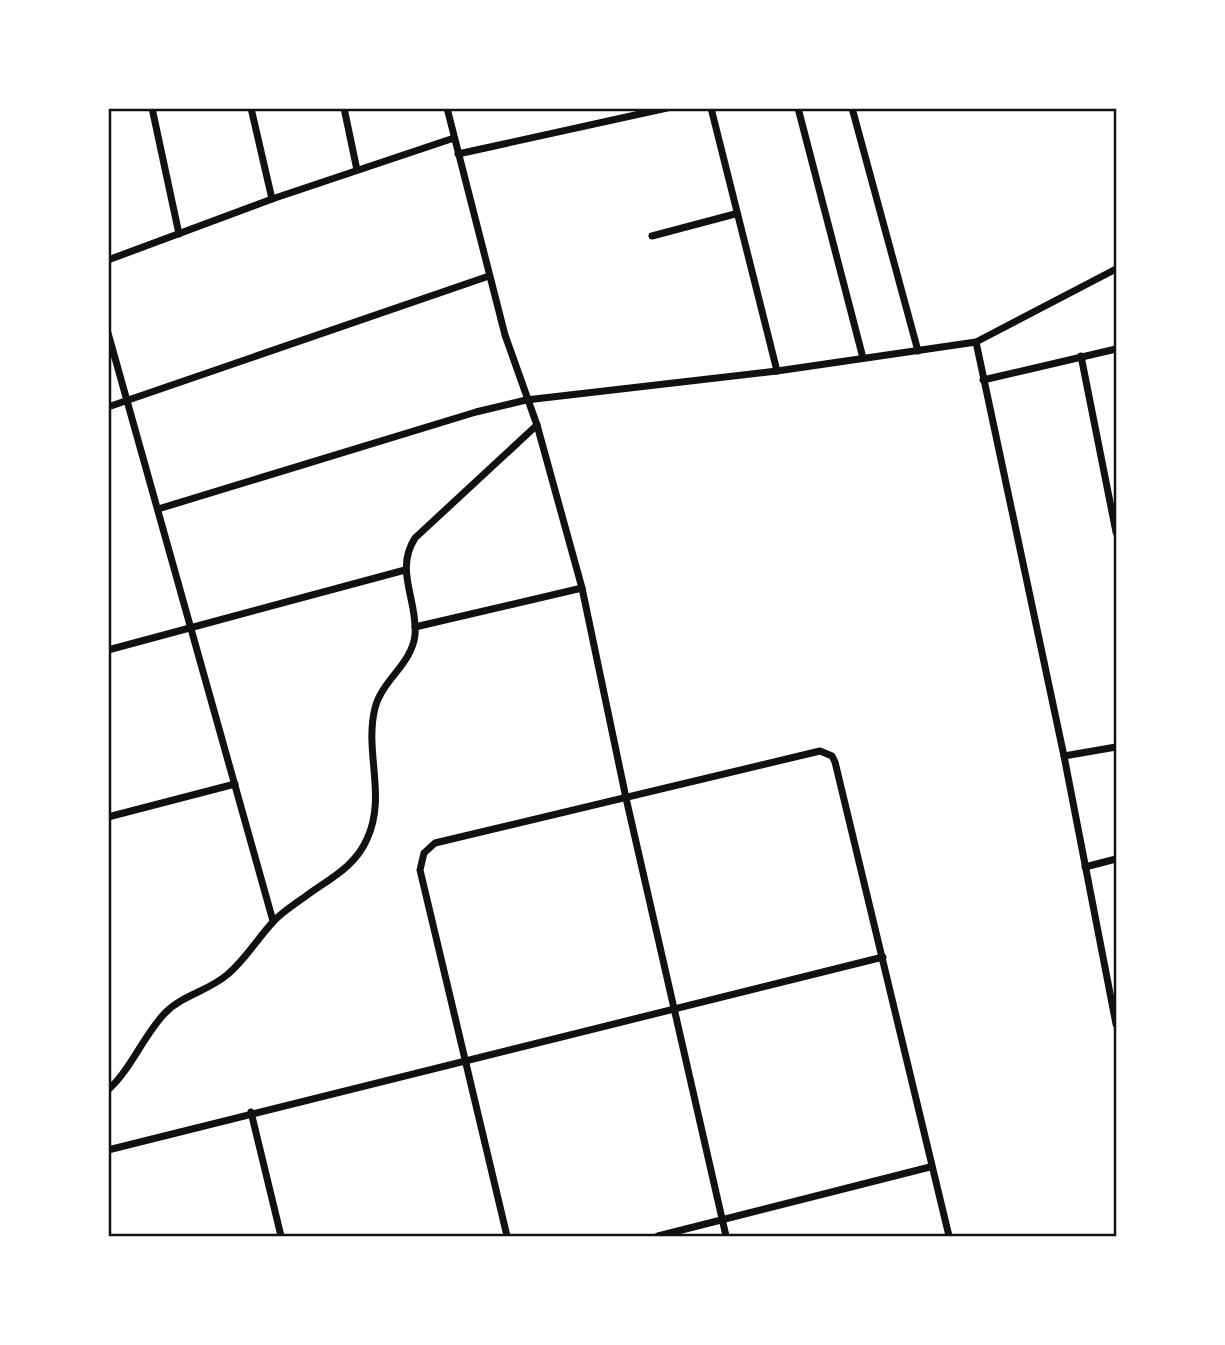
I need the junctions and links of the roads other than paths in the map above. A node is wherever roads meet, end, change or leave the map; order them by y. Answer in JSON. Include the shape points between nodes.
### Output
{"nodes":[{"id":1,"x":152,"y":108,"type":"edge"},
{"id":2,"x":251,"y":108,"type":"edge"},
{"id":3,"x":344,"y":108,"type":"edge"},
{"id":4,"x":447,"y":108,"type":"edge"},
{"id":5,"x":620,"y":108,"type":"edge"},
{"id":6,"x":667,"y":108,"type":"edge"},
{"id":7,"x":711,"y":108,"type":"edge"},
{"id":8,"x":798,"y":108,"type":"edge"},
{"id":9,"x":852,"y":108,"type":"edge"},
{"id":10,"x":622,"y":118,"type":"junction"},
{"id":11,"x":454,"y":138,"type":"junction"},
{"id":12,"x":458,"y":154,"type":"junction"},
{"id":13,"x":357,"y":170,"type":"junction"},
{"id":14,"x":272,"y":199,"type":"junction"},
{"id":15,"x":736,"y":214,"type":"junction"},
{"id":16,"x":179,"y":234,"type":"junction"},
{"id":17,"x":652,"y":236,"type":"dead end"},
{"id":18,"x":108,"y":260,"type":"edge"},
{"id":19,"x":1116,"y":269,"type":"edge"},
{"id":20,"x":489,"y":276,"type":"junction"},
{"id":21,"x":108,"y":333,"type":"edge"},
{"id":22,"x":975,"y":342,"type":"junction"},
{"id":23,"x":1116,"y":349,"type":"edge"},
{"id":24,"x":918,"y":351,"type":"junction"},
{"id":25,"x":1081,"y":356,"type":"junction"},
{"id":26,"x":863,"y":358,"type":"junction"},
{"id":27,"x":777,"y":371,"type":"junction"},
{"id":28,"x":983,"y":380,"type":"junction"},
{"id":29,"x":526,"y":400,"type":"junction"},
{"id":30,"x":127,"y":401,"type":"junction"},
{"id":31,"x":108,"y":407,"type":"edge"},
{"id":32,"x":537,"y":425,"type":"junction"},
{"id":33,"x":158,"y":509,"type":"junction"},
{"id":34,"x":1116,"y":532,"type":"edge"},
{"id":35,"x":405,"y":570,"type":"junction"},
{"id":36,"x":582,"y":589,"type":"junction"},
{"id":37,"x":415,"y":627,"type":"junction"},
{"id":38,"x":191,"y":628,"type":"junction"},
{"id":39,"x":108,"y":650,"type":"edge"},
{"id":40,"x":1116,"y":747,"type":"edge"},
{"id":41,"x":1064,"y":756,"type":"junction"},
{"id":42,"x":235,"y":784,"type":"junction"},
{"id":43,"x":626,"y":798,"type":"junction"},
{"id":44,"x":108,"y":817,"type":"edge"},
{"id":45,"x":1116,"y":859,"type":"edge"},
{"id":46,"x":1085,"y":867,"type":"junction"},
{"id":47,"x":273,"y":921,"type":"junction"},
{"id":48,"x":883,"y":957,"type":"junction"},
{"id":49,"x":674,"y":1008,"type":"junction"},
{"id":50,"x":1116,"y":1024,"type":"edge"},
{"id":51,"x":465,"y":1059,"type":"junction"},
{"id":52,"x":108,"y":1090,"type":"edge"},
{"id":53,"x":251,"y":1112,"type":"junction"},
{"id":54,"x":108,"y":1150,"type":"edge"},
{"id":55,"x":930,"y":1167,"type":"junction"},
{"id":56,"x":722,"y":1222,"type":"junction"},
{"id":57,"x":281,"y":1237,"type":"edge"},
{"id":58,"x":507,"y":1237,"type":"edge"},
{"id":59,"x":658,"y":1237,"type":"edge"},
{"id":60,"x":726,"y":1237,"type":"edge"},
{"id":61,"x":949,"y":1237,"type":"edge"}],
"edges":[{"from":1,"to":16,"type":"street"},
{"from":2,"to":14,"type":"street"},
{"from":3,"to":13,"type":"street"},
{"from":4,"to":11,"type":"street"},
{"from":5,"to":10,"type":"street"},
{"from":6,"to":10,"type":"street"},
{"from":7,"to":15,"type":"street"},
{"from":8,"to":26,"type":"street"},
{"from":9,"to":24,"type":"street"},
{"from":10,"to":12,"type":"street"},
{"from":11,"to":12,"type":"street"},
{"from":11,"to":13,"type":"street"},
{"from":12,"to":20,"type":"street"},
{"from":13,"to":14,"type":"street"},
{"from":14,"to":16,"type":"street"},
{"from":15,"to":17,"type":"street"},
{"from":15,"to":27,"type":"street"},
{"from":16,"to":18,"type":"street"},
{"from":19,"to":22,"type":"street"},
{"from":20,"to":29,"type":"street"},
{"from":20,"to":30,"type":"street"},
{"from":21,"to":30,"type":"street"},
{"from":22,"to":24,"type":"street"},
{"from":22,"to":28,"type":"street"},
{"from":23,"to":25,"type":"street"},
{"from":24,"to":26,"type":"street"},
{"from":25,"to":28,"type":"street"},
{"from":25,"to":34,"type":"street"},
{"from":26,"to":27,"type":"street"},
{"from":27,"to":29,"type":"street"},
{"from":28,"to":41,"type":"street"},
{"from":29,"to":32,"type":"street"},
{"from":29,"to":33,"type":"street"},
{"from":30,"to":31,"type":"street"},
{"from":30,"to":33,"type":"street"},
{"from":32,"to":35,"type":"street","via":[[415,538]]},
{"from":32,"to":36,"type":"street"},
{"from":33,"to":38,"type":"street"},
{"from":35,"to":37,"type":"street"},
{"from":35,"to":38,"type":"street"},
{"from":36,"to":37,"type":"street"},
{"from":36,"to":43,"type":"street"},
{"from":37,"to":47,"type":"street","via":[[410,652],[380,692],[374,711],[378,793],[368,838],[345,869]]},
{"from":38,"to":39,"type":"street"},
{"from":38,"to":42,"type":"street"},
{"from":40,"to":41,"type":"street"},
{"from":41,"to":46,"type":"street"},
{"from":42,"to":44,"type":"street"},
{"from":42,"to":47,"type":"street"},
{"from":43,"to":48,"type":"street","via":[[827,752],[835,762]]},
{"from":43,"to":49,"type":"street"},
{"from":43,"to":51,"type":"street","via":[[435,843],[424,853],[420,870]]},
{"from":45,"to":46,"type":"street"},
{"from":46,"to":50,"type":"street"},
{"from":47,"to":52,"type":"street","via":[[227,975],[167,1011]]},
{"from":48,"to":49,"type":"street"},
{"from":48,"to":55,"type":"street"},
{"from":49,"to":51,"type":"street"},
{"from":49,"to":56,"type":"street"},
{"from":51,"to":53,"type":"street"},
{"from":51,"to":58,"type":"street"},
{"from":53,"to":54,"type":"street"},
{"from":53,"to":57,"type":"street"},
{"from":55,"to":56,"type":"street"},
{"from":55,"to":61,"type":"street"},
{"from":56,"to":59,"type":"street"},
{"from":56,"to":60,"type":"street"}]}
